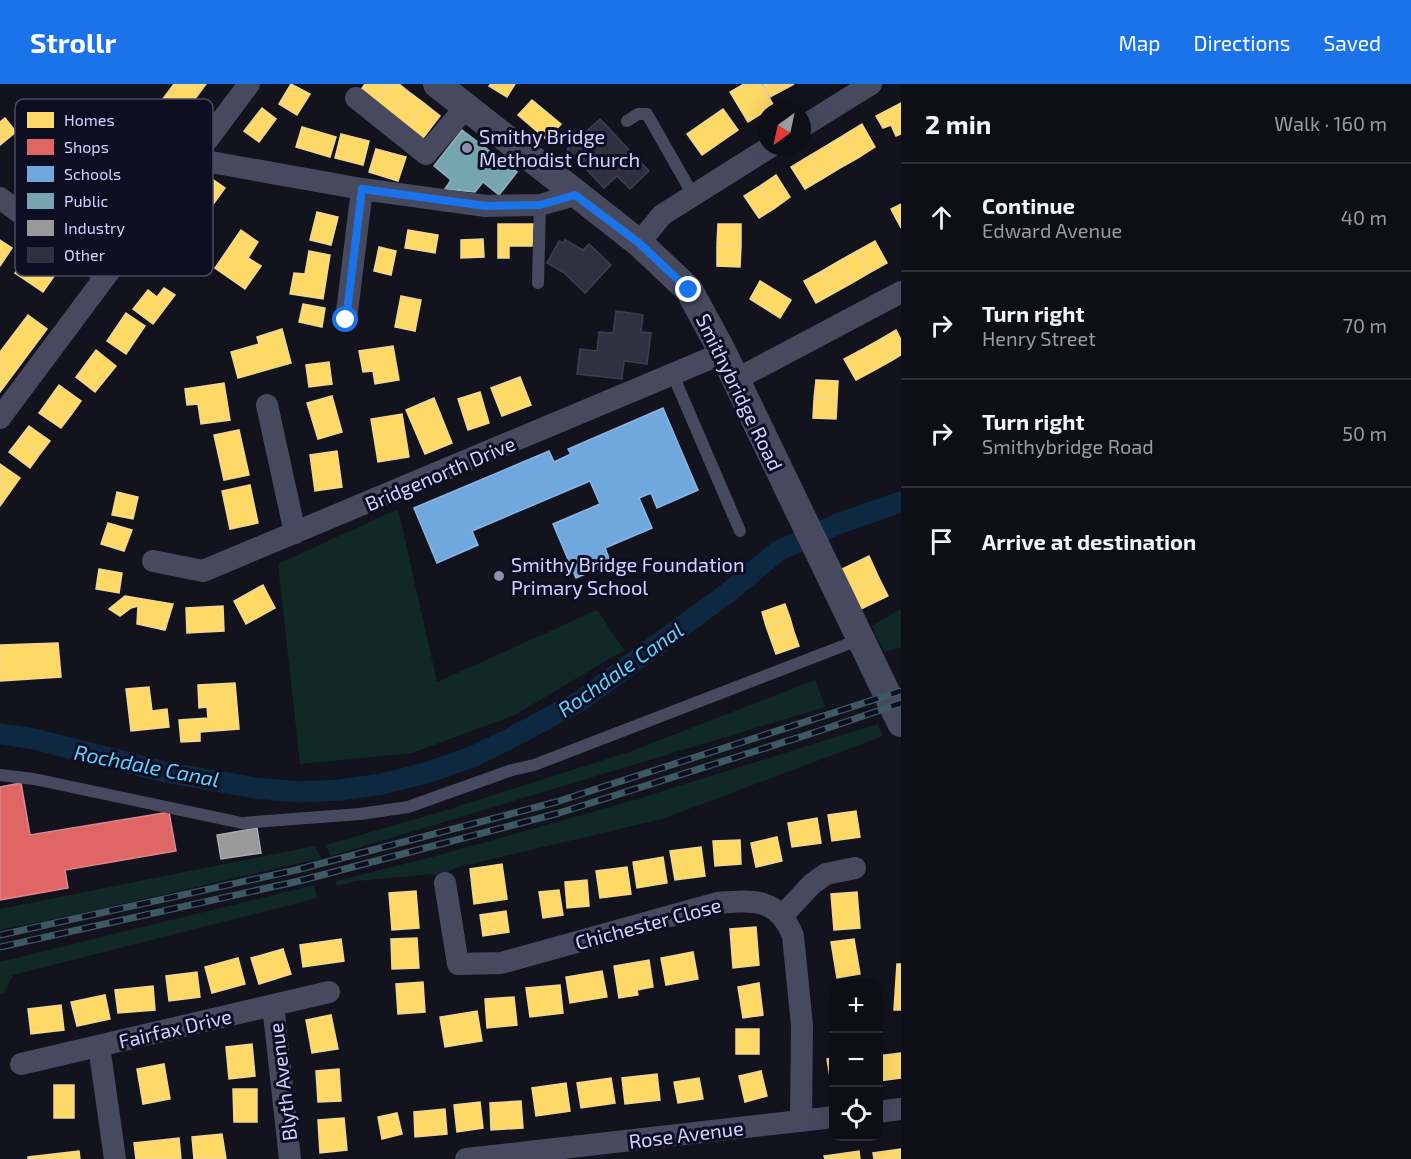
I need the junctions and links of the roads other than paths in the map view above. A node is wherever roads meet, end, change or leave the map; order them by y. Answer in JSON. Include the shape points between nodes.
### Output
{"nodes":[{"id":1,"x":249,"y":84,"type":"edge"},
{"id":2,"x":437,"y":84,"type":"edge"},
{"id":3,"x":871,"y":84,"type":"edge"},
{"id":4,"x":356,"y":98,"type":"dead end"},
{"id":5,"x":465,"y":107,"type":"junction"},
{"id":6,"x":627,"y":121,"type":"dead end"},
{"id":7,"x":811,"y":121,"type":"edge"},
{"id":8,"x":213,"y":133,"type":"edge"},
{"id":9,"x":757,"y":155,"type":"edge"},
{"id":10,"x":213,"y":162,"type":"edge"},
{"id":11,"x":362,"y":189,"type":"junction"},
{"id":12,"x":575,"y":195,"type":"junction"},
{"id":13,"x":693,"y":195,"type":"junction"},
{"id":14,"x":0,"y":198,"type":"edge"},
{"id":15,"x":540,"y":205,"type":"junction"},
{"id":16,"x":15,"y":209,"type":"edge"},
{"id":17,"x":639,"y":243,"type":"junction"},
{"id":18,"x":106,"y":276,"type":"edge"},
{"id":19,"x":538,"y":283,"type":"dead end"},
{"id":20,"x":901,"y":292,"type":"edge"},
{"id":21,"x":346,"y":320,"type":"dead end"},
{"id":22,"x":723,"y":353,"type":"junction"},
{"id":23,"x":673,"y":375,"type":"junction"},
{"id":24,"x":735,"y":380,"type":"junction"},
{"id":25,"x":267,"y":405,"type":"dead end"},
{"id":26,"x":0,"y":418,"type":"edge"},
{"id":27,"x":740,"y":531,"type":"dead end"},
{"id":28,"x":295,"y":533,"type":"junction"},
{"id":29,"x":153,"y":561,"type":"dead end"},
{"id":30,"x":861,"y":639,"type":"junction"},
{"id":31,"x":901,"y":723,"type":"edge"},
{"id":32,"x":0,"y":775,"type":"edge"},
{"id":33,"x":855,"y":868,"type":"dead end"},
{"id":34,"x":445,"y":883,"type":"dead end"},
{"id":35,"x":782,"y":916,"type":"junction"},
{"id":36,"x":329,"y":992,"type":"dead end"},
{"id":37,"x":273,"y":1005,"type":"junction"},
{"id":38,"x":99,"y":1046,"type":"junction"},
{"id":39,"x":21,"y":1064,"type":"dead end"},
{"id":40,"x":901,"y":1109,"type":"edge"},
{"id":41,"x":883,"y":1111,"type":"edge"},
{"id":42,"x":829,"y":1118,"type":"edge"},
{"id":43,"x":801,"y":1121,"type":"junction"},
{"id":44,"x":115,"y":1159,"type":"edge"},
{"id":45,"x":290,"y":1159,"type":"edge"},
{"id":46,"x":466,"y":1159,"type":"edge"}],
"edges":[{"from":1,"to":8,"type":"street"},
{"from":2,"to":5,"type":"street","name":"Smithybridge Road"},
{"from":3,"to":7,"type":"street"},
{"from":4,"to":5,"type":"street","via":[[426,154]]},
{"from":5,"to":12,"type":"street","name":"Smithybridge Road"},
{"from":6,"to":13,"type":"lane","via":[[647,114]]},
{"from":9,"to":13,"type":"street"},
{"from":10,"to":11,"type":"street"},
{"from":11,"to":15,"type":"street","via":[[486,206]]},
{"from":11,"to":21,"type":"street"},
{"from":12,"to":15,"type":"street"},
{"from":12,"to":17,"type":"street","name":"Smithybridge Road"},
{"from":13,"to":17,"type":"street","via":[[662,215]]},
{"from":14,"to":16,"type":"street"},
{"from":15,"to":19,"type":"lane"},
{"from":17,"to":22,"type":"street","name":"Smithybridge Road","via":[[689,290]]},
{"from":18,"to":26,"type":"street"},
{"from":20,"to":24,"type":"street"},
{"from":22,"to":23,"type":"street","name":"Bridgenorth Drive"},
{"from":22,"to":24,"type":"street","name":"Smithybridge Road"},
{"from":23,"to":27,"type":"lane"},
{"from":23,"to":28,"type":"street","name":"Bridgenorth Drive"},
{"from":24,"to":30,"type":"street","name":"Smithybridge Road"},
{"from":25,"to":28,"type":"street"},
{"from":28,"to":29,"type":"street","name":"Bridgenorth Drive","via":[[203,571]]},
{"from":30,"to":31,"type":"street","name":"Smithybridge Road"},
{"from":30,"to":32,"type":"lane","via":[[534,765],[408,807],[242,823]]},
{"from":33,"to":35,"type":"street","via":[[826,874]]},
{"from":34,"to":35,"type":"street","name":"Chichester Close","via":[[458,974],[717,903],[752,900]]},
{"from":35,"to":43,"type":"street","via":[[793,936],[802,1025]]},
{"from":36,"to":37,"type":"street","name":"Fairfax Drive"},
{"from":37,"to":38,"type":"street","name":"Fairfax Drive"},
{"from":37,"to":45,"type":"street","name":"Blyth Avenue"},
{"from":38,"to":39,"type":"street","name":"Fairfax Drive"},
{"from":38,"to":44,"type":"street"},
{"from":40,"to":41,"type":"street"},
{"from":42,"to":43,"type":"street","name":"Rose Avenue"},
{"from":43,"to":46,"type":"street","name":"Rose Avenue"}]}
